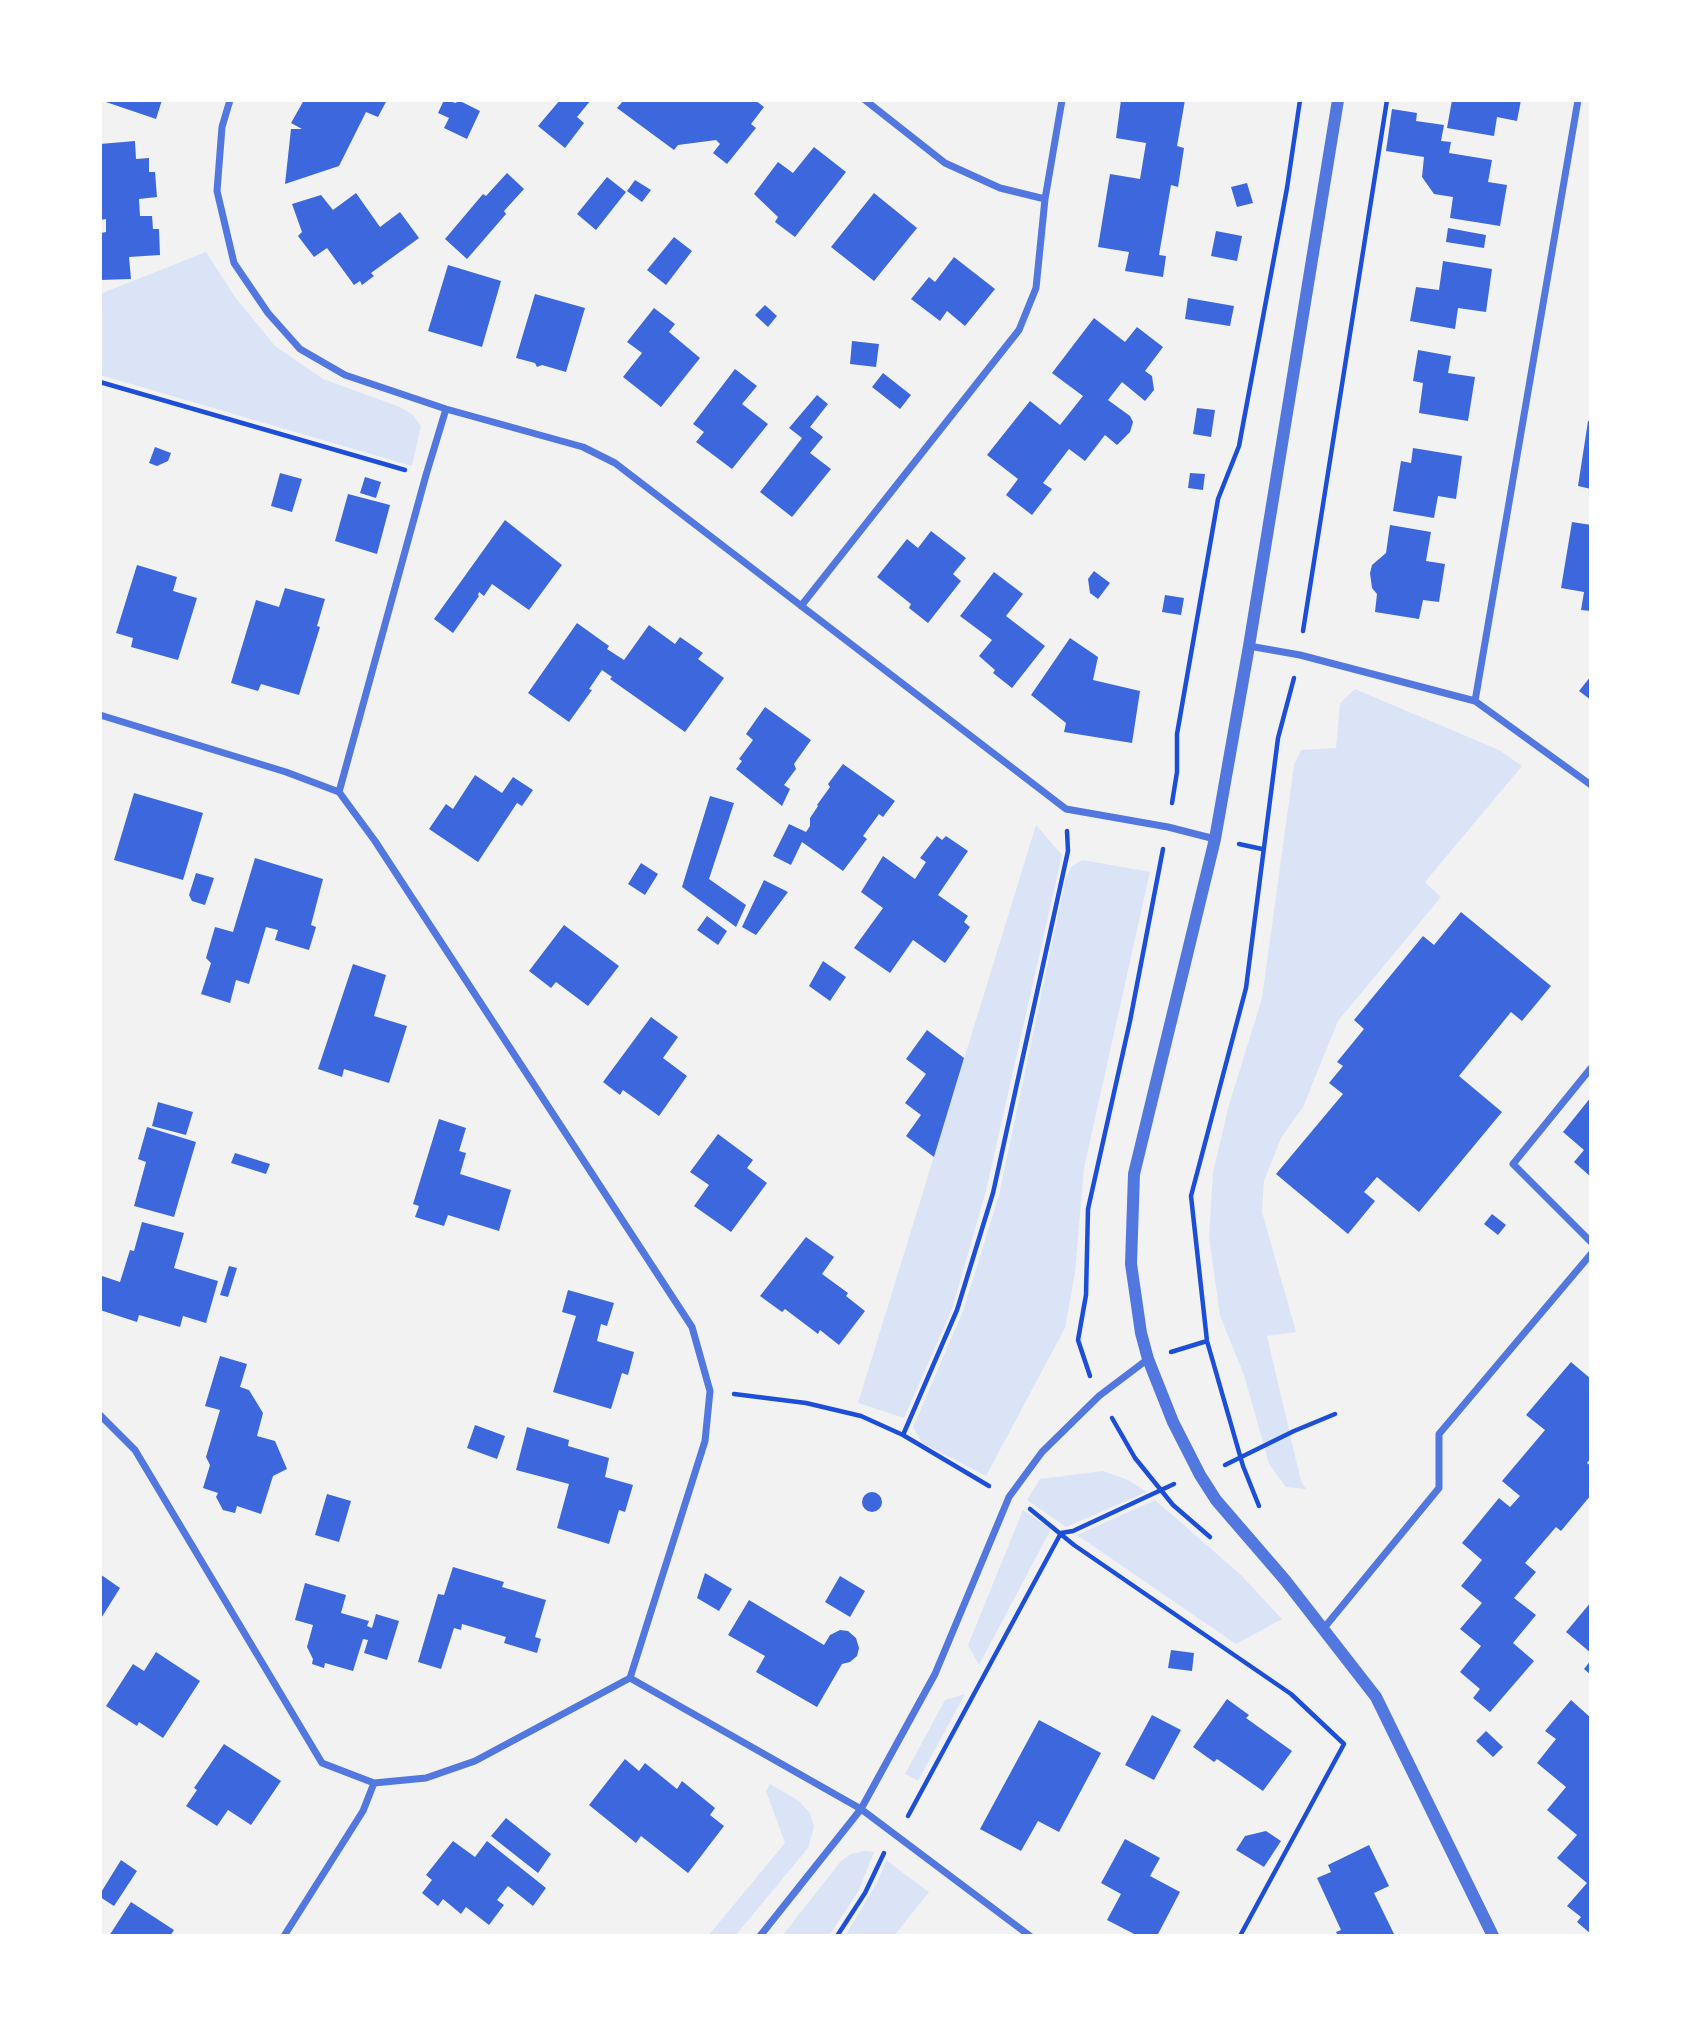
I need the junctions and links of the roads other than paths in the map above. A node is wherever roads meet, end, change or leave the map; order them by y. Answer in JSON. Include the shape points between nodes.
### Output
{"nodes":[{"id":1,"x":230,"y":100,"type":"edge"},
{"id":2,"x":865,"y":100,"type":"edge"},
{"id":3,"x":1062,"y":100,"type":"edge"},
{"id":4,"x":1338,"y":100,"type":"edge"},
{"id":5,"x":1578,"y":100,"type":"edge"},
{"id":6,"x":1045,"y":199,"type":"junction"},
{"id":7,"x":446,"y":409,"type":"junction"},
{"id":8,"x":801,"y":606,"type":"junction"},
{"id":9,"x":1249,"y":646,"type":"junction"},
{"id":10,"x":1475,"y":701,"type":"junction"},
{"id":11,"x":100,"y":715,"type":"edge"},
{"id":12,"x":1591,"y":786,"type":"edge"},
{"id":13,"x":339,"y":792,"type":"junction"},
{"id":14,"x":1215,"y":839,"type":"junction"},
{"id":15,"x":1591,"y":1068,"type":"edge"},
{"id":16,"x":1591,"y":1242,"type":"edge"},
{"id":17,"x":1591,"y":1254,"type":"edge"},
{"id":18,"x":1148,"y":1359,"type":"junction"},
{"id":19,"x":100,"y":1415,"type":"edge"},
{"id":20,"x":1324,"y":1628,"type":"junction"},
{"id":21,"x":630,"y":1678,"type":"junction"},
{"id":22,"x":374,"y":1783,"type":"junction"},
{"id":23,"x":861,"y":1809,"type":"junction"},
{"id":24,"x":284,"y":1936,"type":"edge"},
{"id":25,"x":760,"y":1936,"type":"edge"},
{"id":26,"x":1030,"y":1936,"type":"edge"},
{"id":27,"x":1493,"y":1936,"type":"edge"}],
"edges":[{"from":1,"to":7,"type":"street","via":[[222,127],[217,191],[234,263],[268,313],[300,349],[345,375]]},
{"from":2,"to":6,"type":"street","via":[[945,163],[1000,188]]},
{"from":3,"to":6,"type":"street"},
{"from":4,"to":9,"type":"street"},
{"from":5,"to":10,"type":"street"},
{"from":6,"to":8,"type":"street","via":[[1036,288],[1019,330]]},
{"from":7,"to":8,"type":"street","via":[[583,447],[615,463]]},
{"from":7,"to":13,"type":"street"},
{"from":8,"to":14,"type":"street","via":[[1066,809]]},
{"from":9,"to":10,"type":"street"},
{"from":9,"to":14,"type":"street"},
{"from":10,"to":12,"type":"street"},
{"from":11,"to":13,"type":"street"},
{"from":13,"to":21,"type":"street","via":[[692,1327],[710,1391],[705,1441]]},
{"from":14,"to":18,"type":"street","via":[[1134,1174],[1131,1264]]},
{"from":15,"to":16,"type":"street","via":[[1513,1164]]},
{"from":17,"to":20,"type":"street","via":[[1438,1434],[1439,1488]]},
{"from":18,"to":20,"type":"street","via":[[1172,1422],[1216,1500]]},
{"from":18,"to":23,"type":"street","via":[[1099,1396],[1042,1452],[1009,1497],[935,1674]]},
{"from":19,"to":22,"type":"street","via":[[135,1450],[322,1763]]},
{"from":20,"to":27,"type":"street","via":[[1376,1697]]},
{"from":21,"to":22,"type":"street","via":[[475,1761],[426,1778]]},
{"from":21,"to":23,"type":"street"},
{"from":22,"to":24,"type":"street","via":[[363,1811]]},
{"from":23,"to":25,"type":"street"},
{"from":23,"to":26,"type":"street"}]}
